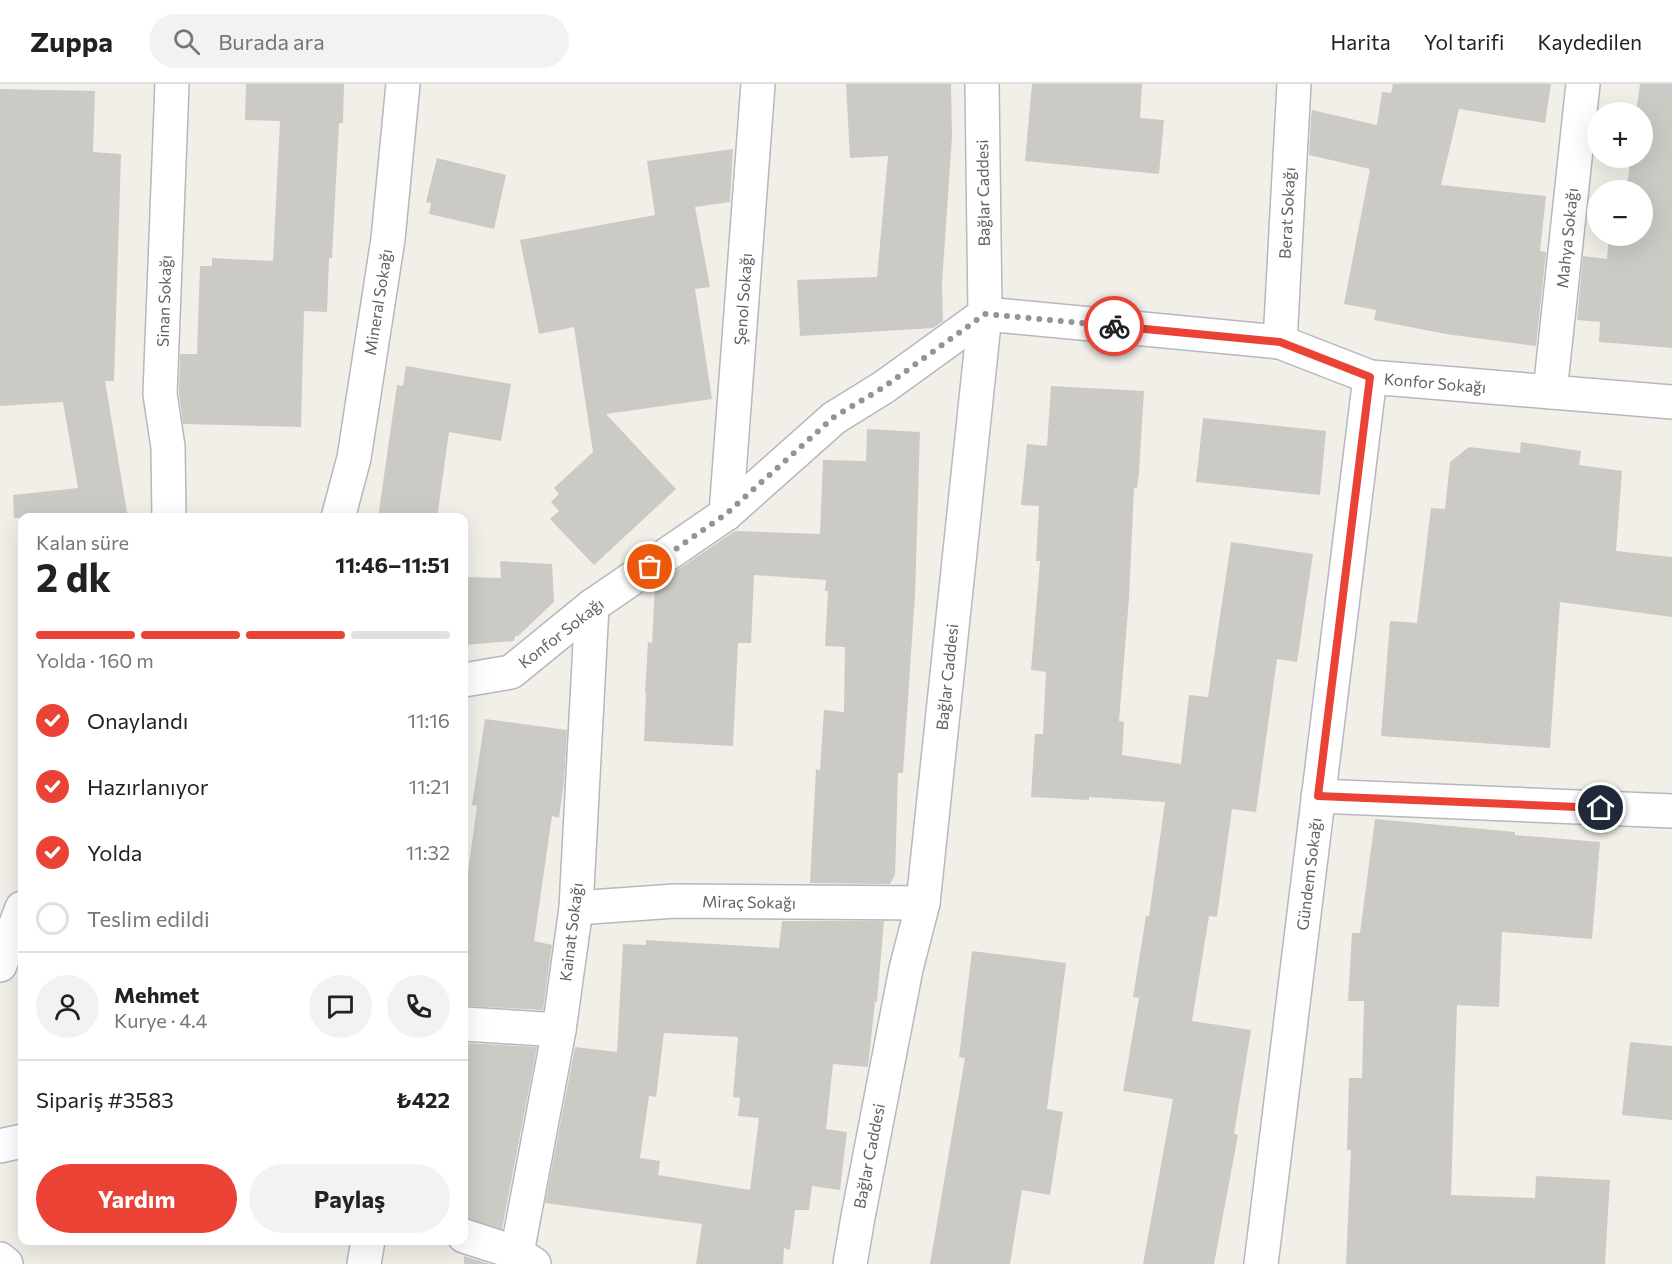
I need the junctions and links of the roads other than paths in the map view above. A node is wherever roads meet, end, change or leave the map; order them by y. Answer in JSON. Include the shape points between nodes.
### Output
{"nodes":[{"id":1,"x":172,"y":84,"type":"edge"},
{"id":2,"x":403,"y":84,"type":"edge"},
{"id":3,"x":758,"y":84,"type":"edge"},
{"id":4,"x":982,"y":84,"type":"edge"},
{"id":5,"x":1294,"y":84,"type":"edge"},
{"id":6,"x":1583,"y":84,"type":"edge"},
{"id":7,"x":985,"y":314,"type":"junction"},
{"id":8,"x":1280,"y":342,"type":"junction"},
{"id":9,"x":1370,"y":377,"type":"junction"},
{"id":10,"x":1550,"y":392,"type":"junction"},
{"id":11,"x":1672,"y":402,"type":"edge"},
{"id":12,"x":169,"y":513,"type":"edge"},
{"id":13,"x":339,"y":513,"type":"edge"},
{"id":14,"x":726,"y":514,"type":"junction"},
{"id":15,"x":592,"y":606,"type":"junction"},
{"id":16,"x":468,"y":679,"type":"edge"},
{"id":17,"x":1318,"y":796,"type":"junction"},
{"id":18,"x":1672,"y":811,"type":"edge"},
{"id":19,"x":923,"y":903,"type":"junction"},
{"id":20,"x":576,"y":908,"type":"junction"},
{"id":21,"x":18,"y":918,"type":"edge"},
{"id":22,"x":0,"y":965,"type":"edge"},
{"id":23,"x":468,"y":1024,"type":"edge"},
{"id":24,"x":559,"y":1030,"type":"junction"},
{"id":25,"x":18,"y":1142,"type":"edge"},
{"id":26,"x":0,"y":1146,"type":"edge"},
{"id":27,"x":468,"y":1237,"type":"edge"},
{"id":28,"x":367,"y":1245,"type":"edge"},
{"id":29,"x":526,"y":1258,"type":"edge"},
{"id":30,"x":364,"y":1264,"type":"edge"},
{"id":31,"x":850,"y":1264,"type":"edge"},
{"id":32,"x":1261,"y":1264,"type":"edge"}],
"edges":[{"from":1,"to":12,"type":"street","name":"Sinan Sokağı","via":[[160,394],[168,447]]},
{"from":2,"to":13,"type":"street","name":"Mineral Sokağı","via":[[386,251],[354,458]]},
{"from":3,"to":14,"type":"street","name":"Şenol Sokağı"},
{"from":4,"to":7,"type":"street","name":"Bağlar Caddesi"},
{"from":5,"to":8,"type":"street","name":"Berat Sokağı"},
{"from":6,"to":10,"type":"street","name":"Mahya Sokağı"},
{"from":7,"to":8,"type":"street","name":"Konfor Sokağı"},
{"from":7,"to":14,"type":"street","name":"Konfor Sokağı","via":[[884,387],[834,417]]},
{"from":7,"to":19,"type":"street","name":"Bağlar Caddesi"},
{"from":8,"to":9,"type":"street","name":"Konfor Sokağı"},
{"from":9,"to":10,"type":"street","name":"Konfor Sokağı"},
{"from":9,"to":17,"type":"street","name":"Gündem Sokağı"},
{"from":10,"to":11,"type":"street","name":"Konfor Sokağı"},
{"from":14,"to":15,"type":"street","name":"Konfor Sokağı"},
{"from":15,"to":16,"type":"street","name":"Konfor Sokağı","via":[[511,672]]},
{"from":15,"to":20,"type":"street","name":"Kainat Sokağı"},
{"from":17,"to":18,"type":"street"},
{"from":17,"to":32,"type":"street","name":"Gündem Sokağı"},
{"from":19,"to":20,"type":"street","name":"Miraç Sokağı","via":[[675,901]]},
{"from":19,"to":31,"type":"street","name":"Bağlar Caddesi","via":[[903,981]]},
{"from":20,"to":24,"type":"street","name":"Kainat Sokağı"},
{"from":21,"to":22,"type":"street"},
{"from":23,"to":24,"type":"street"},
{"from":24,"to":29,"type":"street","name":"Kainat Sokağı"},
{"from":25,"to":26,"type":"street"},
{"from":27,"to":29,"type":"street"},
{"from":28,"to":30,"type":"street"}]}
